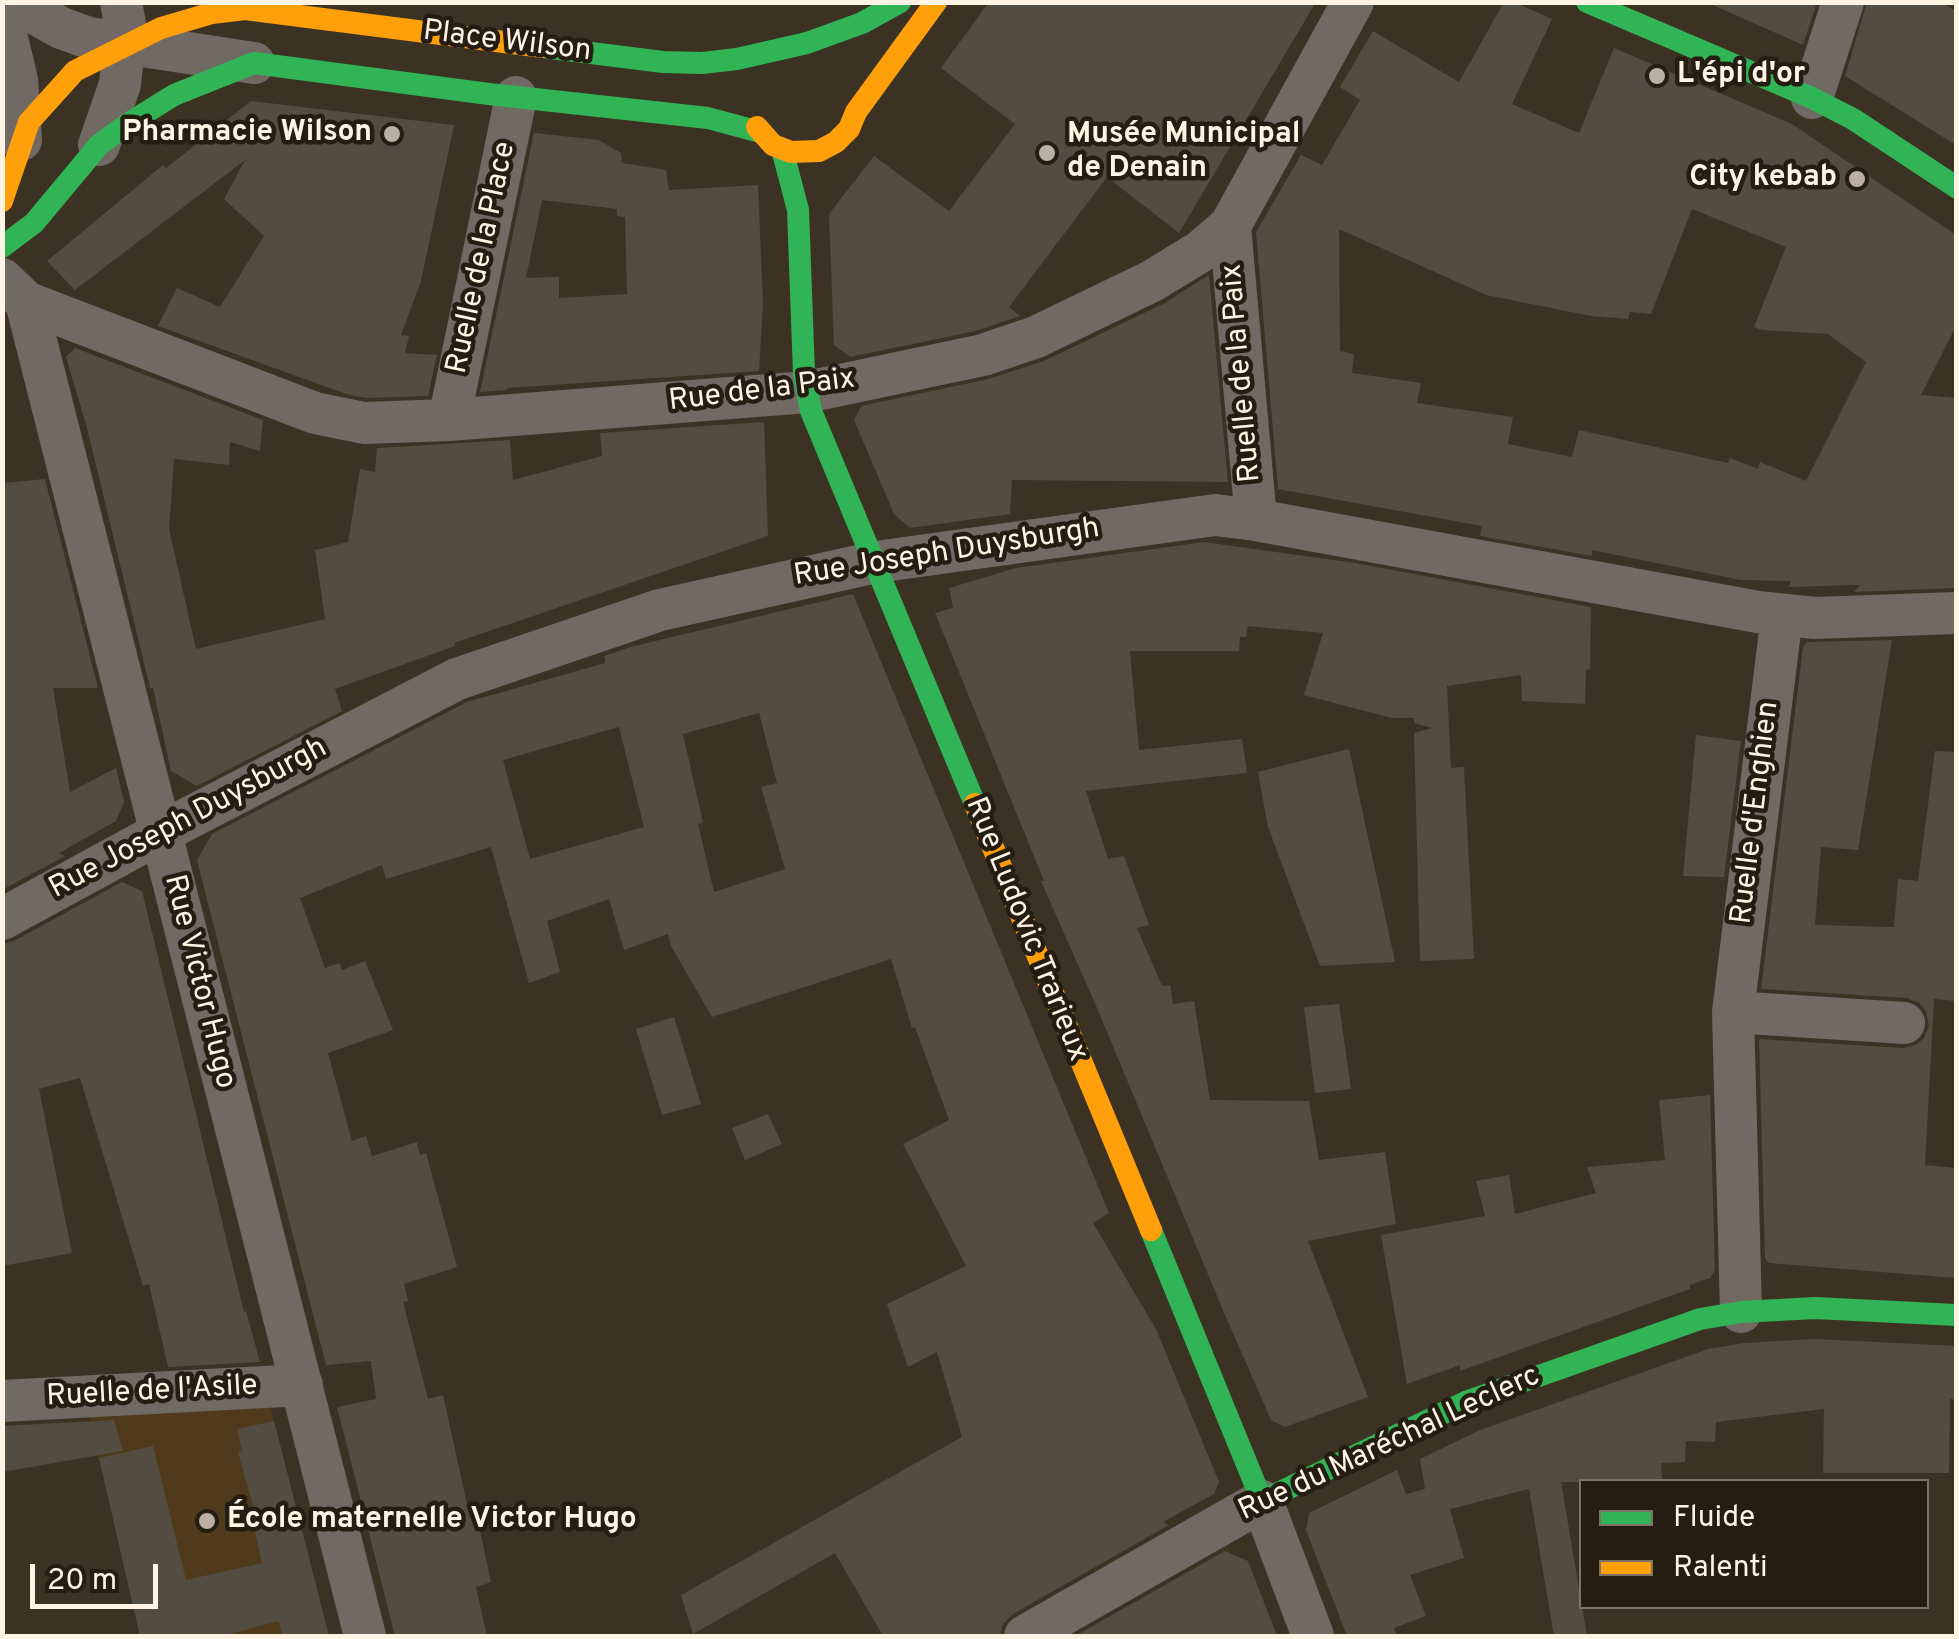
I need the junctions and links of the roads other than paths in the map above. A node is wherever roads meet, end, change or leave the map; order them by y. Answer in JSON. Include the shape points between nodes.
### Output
{"nodes":[{"id":1,"x":15,"y":2,"type":"edge"},
{"id":2,"x":121,"y":2,"type":"edge"},
{"id":3,"x":900,"y":2,"type":"edge"},
{"id":4,"x":936,"y":2,"type":"edge"},
{"id":5,"x":1353,"y":2,"type":"edge"},
{"id":6,"x":1588,"y":2,"type":"edge"},
{"id":7,"x":1843,"y":2,"type":"edge"},
{"id":8,"x":232,"y":6,"type":"edge"},
{"id":9,"x":2,"y":16,"type":"edge"},
{"id":10,"x":807,"y":43,"type":"junction"},
{"id":11,"x":125,"y":45,"type":"junction"},
{"id":12,"x":774,"y":51,"type":"junction"},
{"id":13,"x":839,"y":56,"type":"dead end"},
{"id":14,"x":254,"y":63,"type":"junction"},
{"id":15,"x":854,"y":77,"type":"dead end"},
{"id":16,"x":751,"y":78,"type":"dead end"},
{"id":17,"x":516,"y":97,"type":"junction"},
{"id":18,"x":1812,"y":98,"type":"junction"},
{"id":19,"x":748,"y":106,"type":"dead end"},
{"id":20,"x":856,"y":112,"type":"junction"},
{"id":21,"x":760,"y":132,"type":"junction"},
{"id":22,"x":22,"y":140,"type":"junction"},
{"id":23,"x":99,"y":145,"type":"junction"},
{"id":24,"x":828,"y":148,"type":"junction"},
{"id":25,"x":782,"y":149,"type":"junction"},
{"id":26,"x":1956,"y":188,"type":"edge"},
{"id":27,"x":2,"y":202,"type":"edge"},
{"id":28,"x":798,"y":210,"type":"junction"},
{"id":29,"x":1230,"y":226,"type":"junction"},
{"id":30,"x":2,"y":247,"type":"edge"},
{"id":31,"x":14,"y":290,"type":"edge"},
{"id":32,"x":806,"y":392,"type":"junction"},
{"id":33,"x":449,"y":420,"type":"junction"},
{"id":34,"x":1256,"y":520,"type":"junction"},
{"id":35,"x":876,"y":562,"type":"junction"},
{"id":36,"x":1956,"y":613,"type":"edge"},
{"id":37,"x":1782,"y":615,"type":"junction"},
{"id":38,"x":160,"y":833,"type":"junction"},
{"id":39,"x":2,"y":919,"type":"edge"},
{"id":40,"x":1733,"y":1012,"type":"junction"},
{"id":41,"x":1904,"y":1023,"type":"dead end"},
{"id":42,"x":1741,"y":1312,"type":"junction"},
{"id":43,"x":1956,"y":1315,"type":"edge"},
{"id":44,"x":302,"y":1385,"type":"junction"},
{"id":45,"x":2,"y":1401,"type":"edge"},
{"id":46,"x":1262,"y":1501,"type":"junction"},
{"id":47,"x":365,"y":1636,"type":"edge"},
{"id":48,"x":1025,"y":1636,"type":"edge"},
{"id":49,"x":1313,"y":1636,"type":"edge"}],
"edges":[{"from":1,"to":11,"type":"street","name":"Place Wilson","via":[[74,33]]},
{"from":2,"to":11,"type":"street"},
{"from":3,"to":10,"type":"street","name":"Place Wilson"},
{"from":4,"to":20,"type":"street"},
{"from":5,"to":29,"type":"street","name":"Rue de la Paix"},
{"from":6,"to":18,"type":"street"},
{"from":7,"to":18,"type":"street"},
{"from":8,"to":11,"type":"street","name":"Place Wilson"},
{"from":8,"to":12,"type":"street","name":"Place Wilson","via":[[663,62],[720,62]]},
{"from":9,"to":22,"type":"street"},
{"from":10,"to":12,"type":"street","name":"Place Wilson"},
{"from":10,"to":13,"type":"street"},
{"from":11,"to":14,"type":"street","name":"Place Wilson"},
{"from":11,"to":22,"type":"street","name":"Place Wilson","via":[[63,82],[36,111]]},
{"from":11,"to":23,"type":"street"},
{"from":12,"to":16,"type":"street"},
{"from":14,"to":17,"type":"street","name":"Place Wilson"},
{"from":14,"to":23,"type":"street","name":"Place Wilson","via":[[174,96]]},
{"from":15,"to":20,"type":"street"},
{"from":17,"to":21,"type":"street","name":"Place Wilson","via":[[708,118]]},
{"from":17,"to":33,"type":"street","name":"Ruelle de la Place"},
{"from":18,"to":26,"type":"street"},
{"from":19,"to":21,"type":"street","name":"Place Wilson"},
{"from":20,"to":24,"type":"street"},
{"from":21,"to":25,"type":"street","name":"Place Wilson"},
{"from":22,"to":27,"type":"street","name":"Place Wilson"},
{"from":23,"to":30,"type":"street","name":"Place Wilson","via":[[34,223]]},
{"from":24,"to":25,"type":"street"},
{"from":24,"to":28,"type":"street","name":"Rue Ludovic Trarieux"},
{"from":25,"to":28,"type":"street","name":"Rue Ludovic Trarieux"},
{"from":28,"to":32,"type":"street","name":"Rue Ludovic Trarieux"},
{"from":29,"to":32,"type":"street","name":"Rue de la Paix","via":[[1152,280],[1036,337],[983,356]]},
{"from":29,"to":34,"type":"street","name":"Ruelle de la Paix"},
{"from":31,"to":33,"type":"street","name":"Rue de la Paix","via":[[315,413],[364,423]]},
{"from":31,"to":38,"type":"street","name":"Rue Victor Hugo"},
{"from":32,"to":33,"type":"street","name":"Rue de la Paix"},
{"from":32,"to":35,"type":"street","name":"Rue Ludovic Trarieux"},
{"from":34,"to":35,"type":"street","name":"Rue Joseph Duysburgh","via":[[1194,516]]},
{"from":34,"to":37,"type":"street","name":"Rue Joseph Duysburgh"},
{"from":35,"to":38,"type":"street","name":"Rue Joseph Duysburgh","via":[[660,610],[457,679]]},
{"from":35,"to":46,"type":"street","name":"Rue Ludovic Trarieux"},
{"from":36,"to":37,"type":"street","name":"Rue Joseph Duysburgh"},
{"from":37,"to":40,"type":"street","name":"Ruelle d'Enghien"},
{"from":38,"to":39,"type":"street","name":"Rue Joseph Duysburgh"},
{"from":38,"to":44,"type":"street","name":"Rue Victor Hugo"},
{"from":40,"to":41,"type":"street"},
{"from":40,"to":42,"type":"street","name":"Ruelle d'Enghien"},
{"from":42,"to":43,"type":"street","name":"Rue du Maréchal Leclerc","via":[[1815,1308]]},
{"from":42,"to":46,"type":"street","name":"Rue du Maréchal Leclerc","via":[[1674,1326],[1499,1388]]},
{"from":44,"to":45,"type":"street","name":"Ruelle de l'Asile"},
{"from":44,"to":47,"type":"street","name":"Rue Victor Hugo"},
{"from":46,"to":48,"type":"street","name":"Rue du Maréchal Leclerc"},
{"from":46,"to":49,"type":"street","name":"Rue Ludovic Trarieux"}]}
